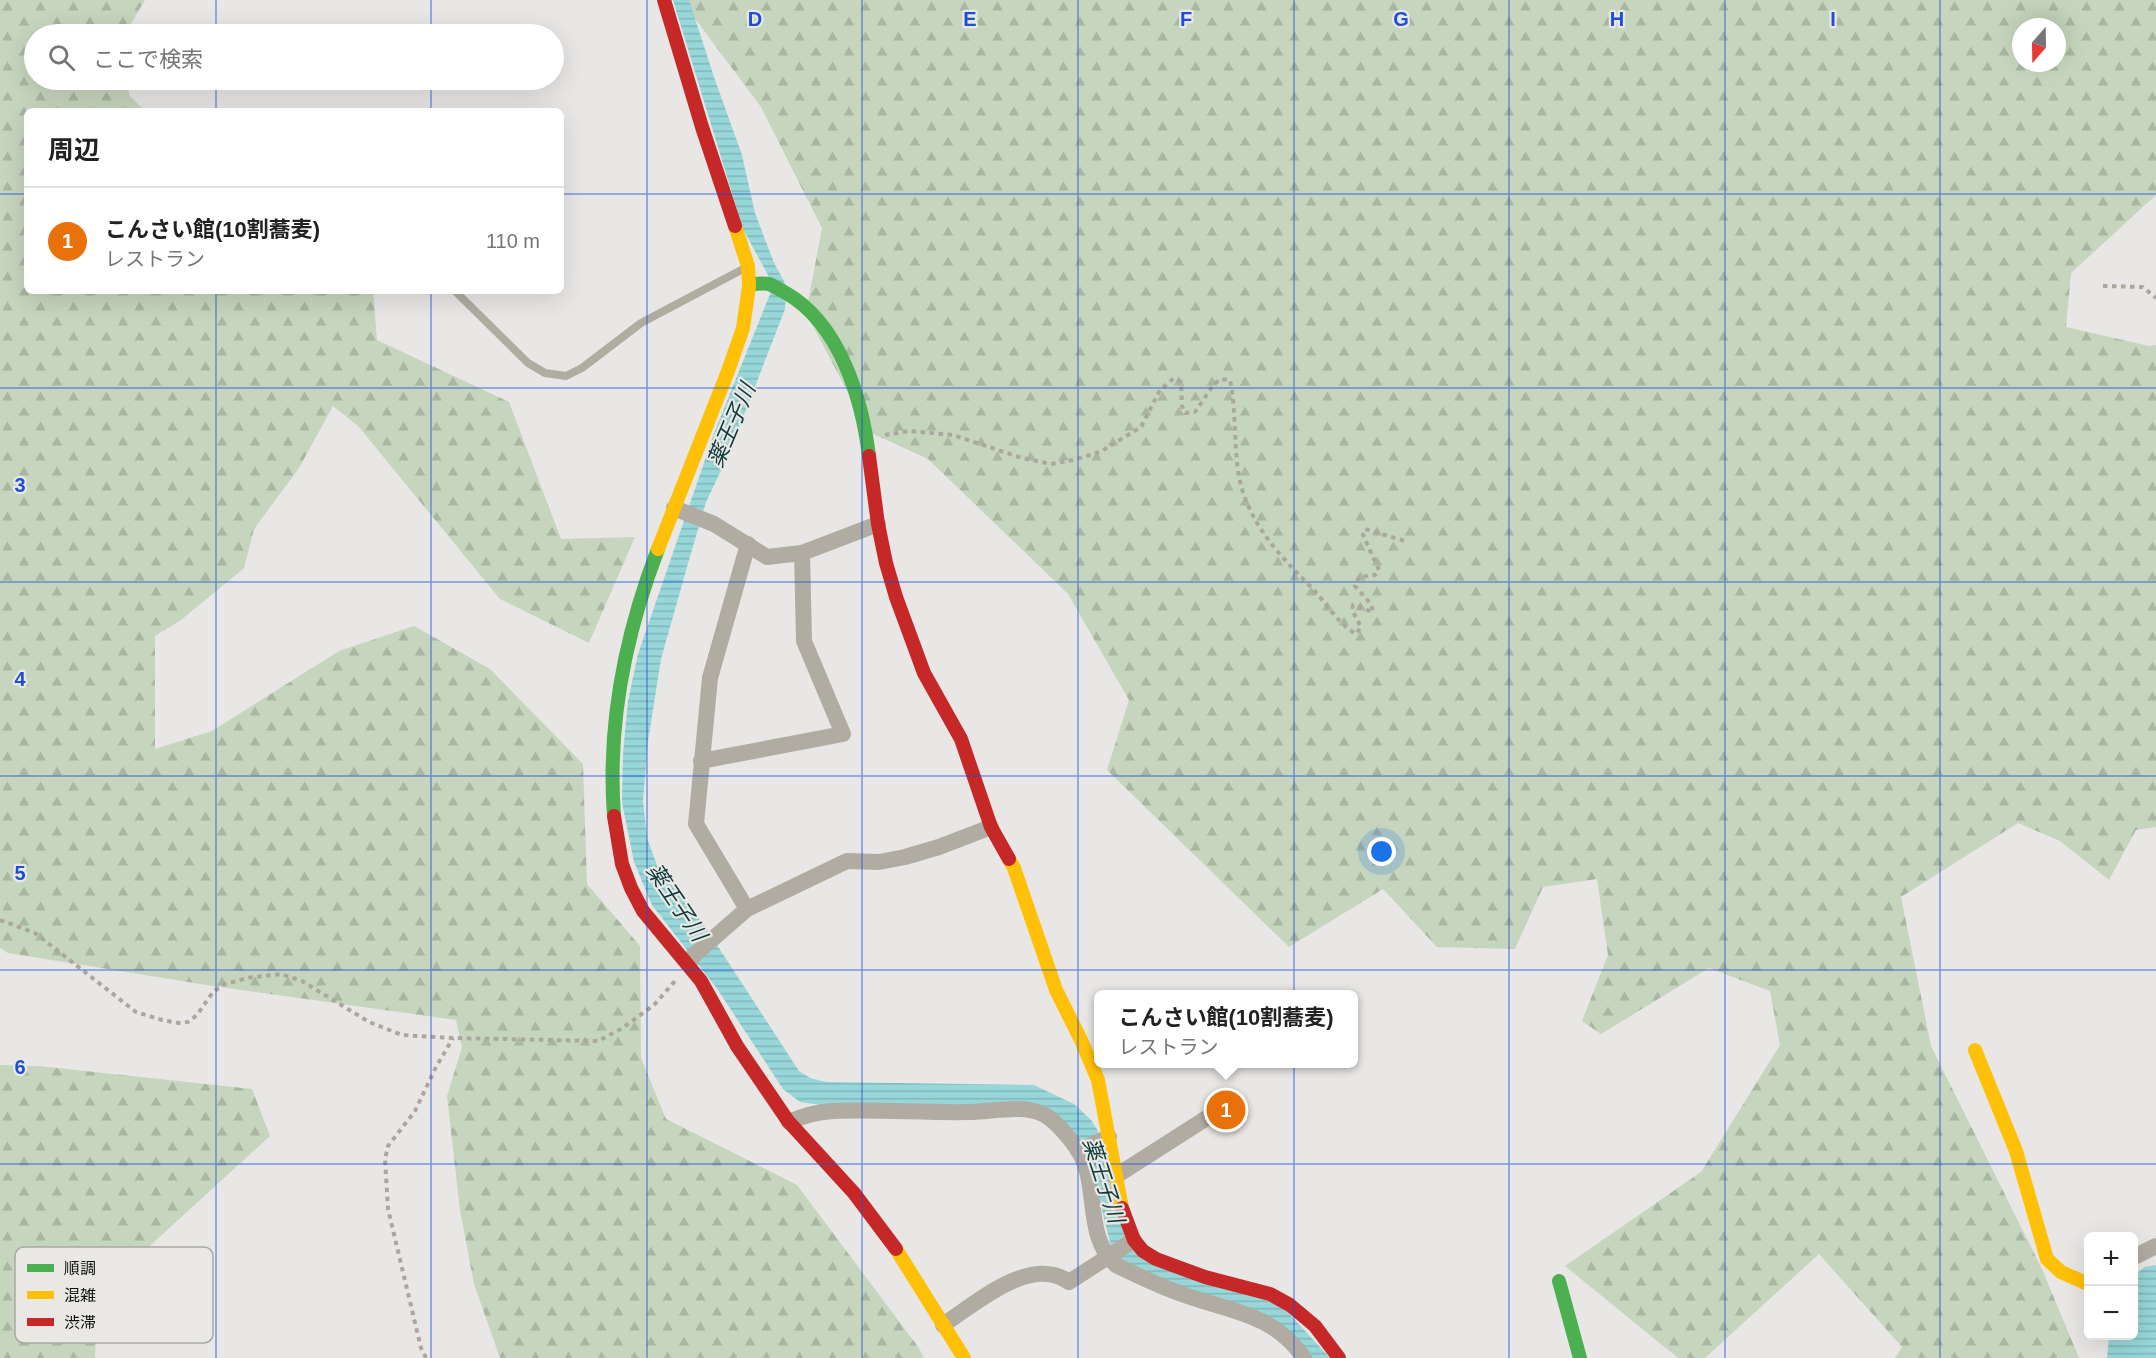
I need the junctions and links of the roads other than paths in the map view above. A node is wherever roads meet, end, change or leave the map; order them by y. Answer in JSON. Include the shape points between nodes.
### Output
{"nodes":[{"id":1,"x":664,"y":0,"type":"edge"},
{"id":2,"x":748,"y":266,"type":"junction"},
{"id":3,"x":750,"y":284,"type":"junction"},
{"id":4,"x":458,"y":294,"type":"edge"},
{"id":5,"x":674,"y":508,"type":"junction"},
{"id":6,"x":878,"y":524,"type":"junction"},
{"id":7,"x":748,"y":544,"type":"junction"},
{"id":8,"x":802,"y":553,"type":"junction"},
{"id":9,"x":701,"y":761,"type":"junction"},
{"id":10,"x":991,"y":827,"type":"junction"},
{"id":11,"x":747,"y":909,"type":"junction"},
{"id":12,"x":691,"y":960,"type":"junction"},
{"id":13,"x":1975,"y":1050,"type":"dead end"},
{"id":14,"x":1093,"y":1055,"type":"edge"},
{"id":15,"x":1096,"y":1068,"type":"edge"},
{"id":16,"x":1227,"y":1105,"type":"dead end"},
{"id":17,"x":789,"y":1122,"type":"junction"},
{"id":18,"x":1109,"y":1137,"type":"junction"},
{"id":19,"x":1078,"y":1150,"type":"junction"},
{"id":20,"x":1116,"y":1176,"type":"junction"},
{"id":21,"x":1134,"y":1240,"type":"junction"},
{"id":22,"x":2156,"y":1246,"type":"edge"},
{"id":23,"x":2138,"y":1255,"type":"edge"},
{"id":24,"x":1107,"y":1257,"type":"junction"},
{"id":25,"x":1188,"y":1272,"type":"junction"},
{"id":26,"x":1559,"y":1281,"type":"dead end"},
{"id":27,"x":2084,"y":1282,"type":"edge"},
{"id":28,"x":1180,"y":1293,"type":"junction"},
{"id":29,"x":943,"y":1325,"type":"junction"},
{"id":30,"x":1321,"y":1333,"type":"junction"},
{"id":31,"x":1302,"y":1355,"type":"edge"},
{"id":32,"x":964,"y":1358,"type":"edge"},
{"id":33,"x":1339,"y":1358,"type":"edge"},
{"id":34,"x":1580,"y":1358,"type":"edge"}],
"edges":[{"from":1,"to":2,"type":"street"},
{"from":2,"to":3,"type":"street"},
{"from":2,"to":4,"type":"lane","via":[[640,323],[566,376],[545,373],[528,363]]},
{"from":3,"to":5,"type":"street","via":[[748,309],[730,365]]},
{"from":3,"to":6,"type":"street","via":[[769,284],[794,298],[834,344],[852,382],[867,439]]},
{"from":5,"to":7,"type":"street","via":[[714,524]]},
{"from":5,"to":12,"type":"street","via":[[639,599],[624,657],[613,725],[614,820],[623,865],[636,898],[651,922]]},
{"from":6,"to":8,"type":"street"},
{"from":6,"to":10,"type":"street","via":[[889,574],[924,673],[961,739]]},
{"from":7,"to":8,"type":"street","via":[[767,557]]},
{"from":7,"to":9,"type":"street","via":[[710,678]]},
{"from":8,"to":9,"type":"street","via":[[804,641],[843,734]]},
{"from":9,"to":11,"type":"street","via":[[696,824]]},
{"from":10,"to":11,"type":"street","via":[[905,857],[879,862],[847,861]]},
{"from":10,"to":14,"type":"street","via":[[1014,868],[1056,990]]},
{"from":11,"to":12,"type":"street"},
{"from":12,"to":17,"type":"street","via":[[730,1035]]},
{"from":13,"to":27,"type":"street","via":[[2016,1151],[2047,1259],[2061,1272]]},
{"from":15,"to":18,"type":"street"},
{"from":16,"to":20,"type":"street"},
{"from":17,"to":19,"type":"street","via":[[831,1111],[1027,1109],[1054,1122]]},
{"from":17,"to":29,"type":"street","via":[[873,1217]]},
{"from":18,"to":19,"type":"street"},
{"from":18,"to":20,"type":"street"},
{"from":19,"to":24,"type":"street","via":[[1097,1234]]},
{"from":20,"to":21,"type":"street"},
{"from":21,"to":24,"type":"street"},
{"from":21,"to":25,"type":"street","via":[[1143,1251]]},
{"from":22,"to":23,"type":"street"},
{"from":24,"to":28,"type":"street"},
{"from":24,"to":29,"type":"street","via":[[1069,1282],[1060,1275],[1033,1274],[1011,1280]]},
{"from":25,"to":28,"type":"street"},
{"from":25,"to":30,"type":"street","via":[[1270,1294],[1290,1305]]},
{"from":26,"to":34,"type":"street"},
{"from":28,"to":31,"type":"street","via":[[1261,1319]]},
{"from":29,"to":32,"type":"street"},
{"from":30,"to":31,"type":"street"},
{"from":30,"to":33,"type":"street"}]}
